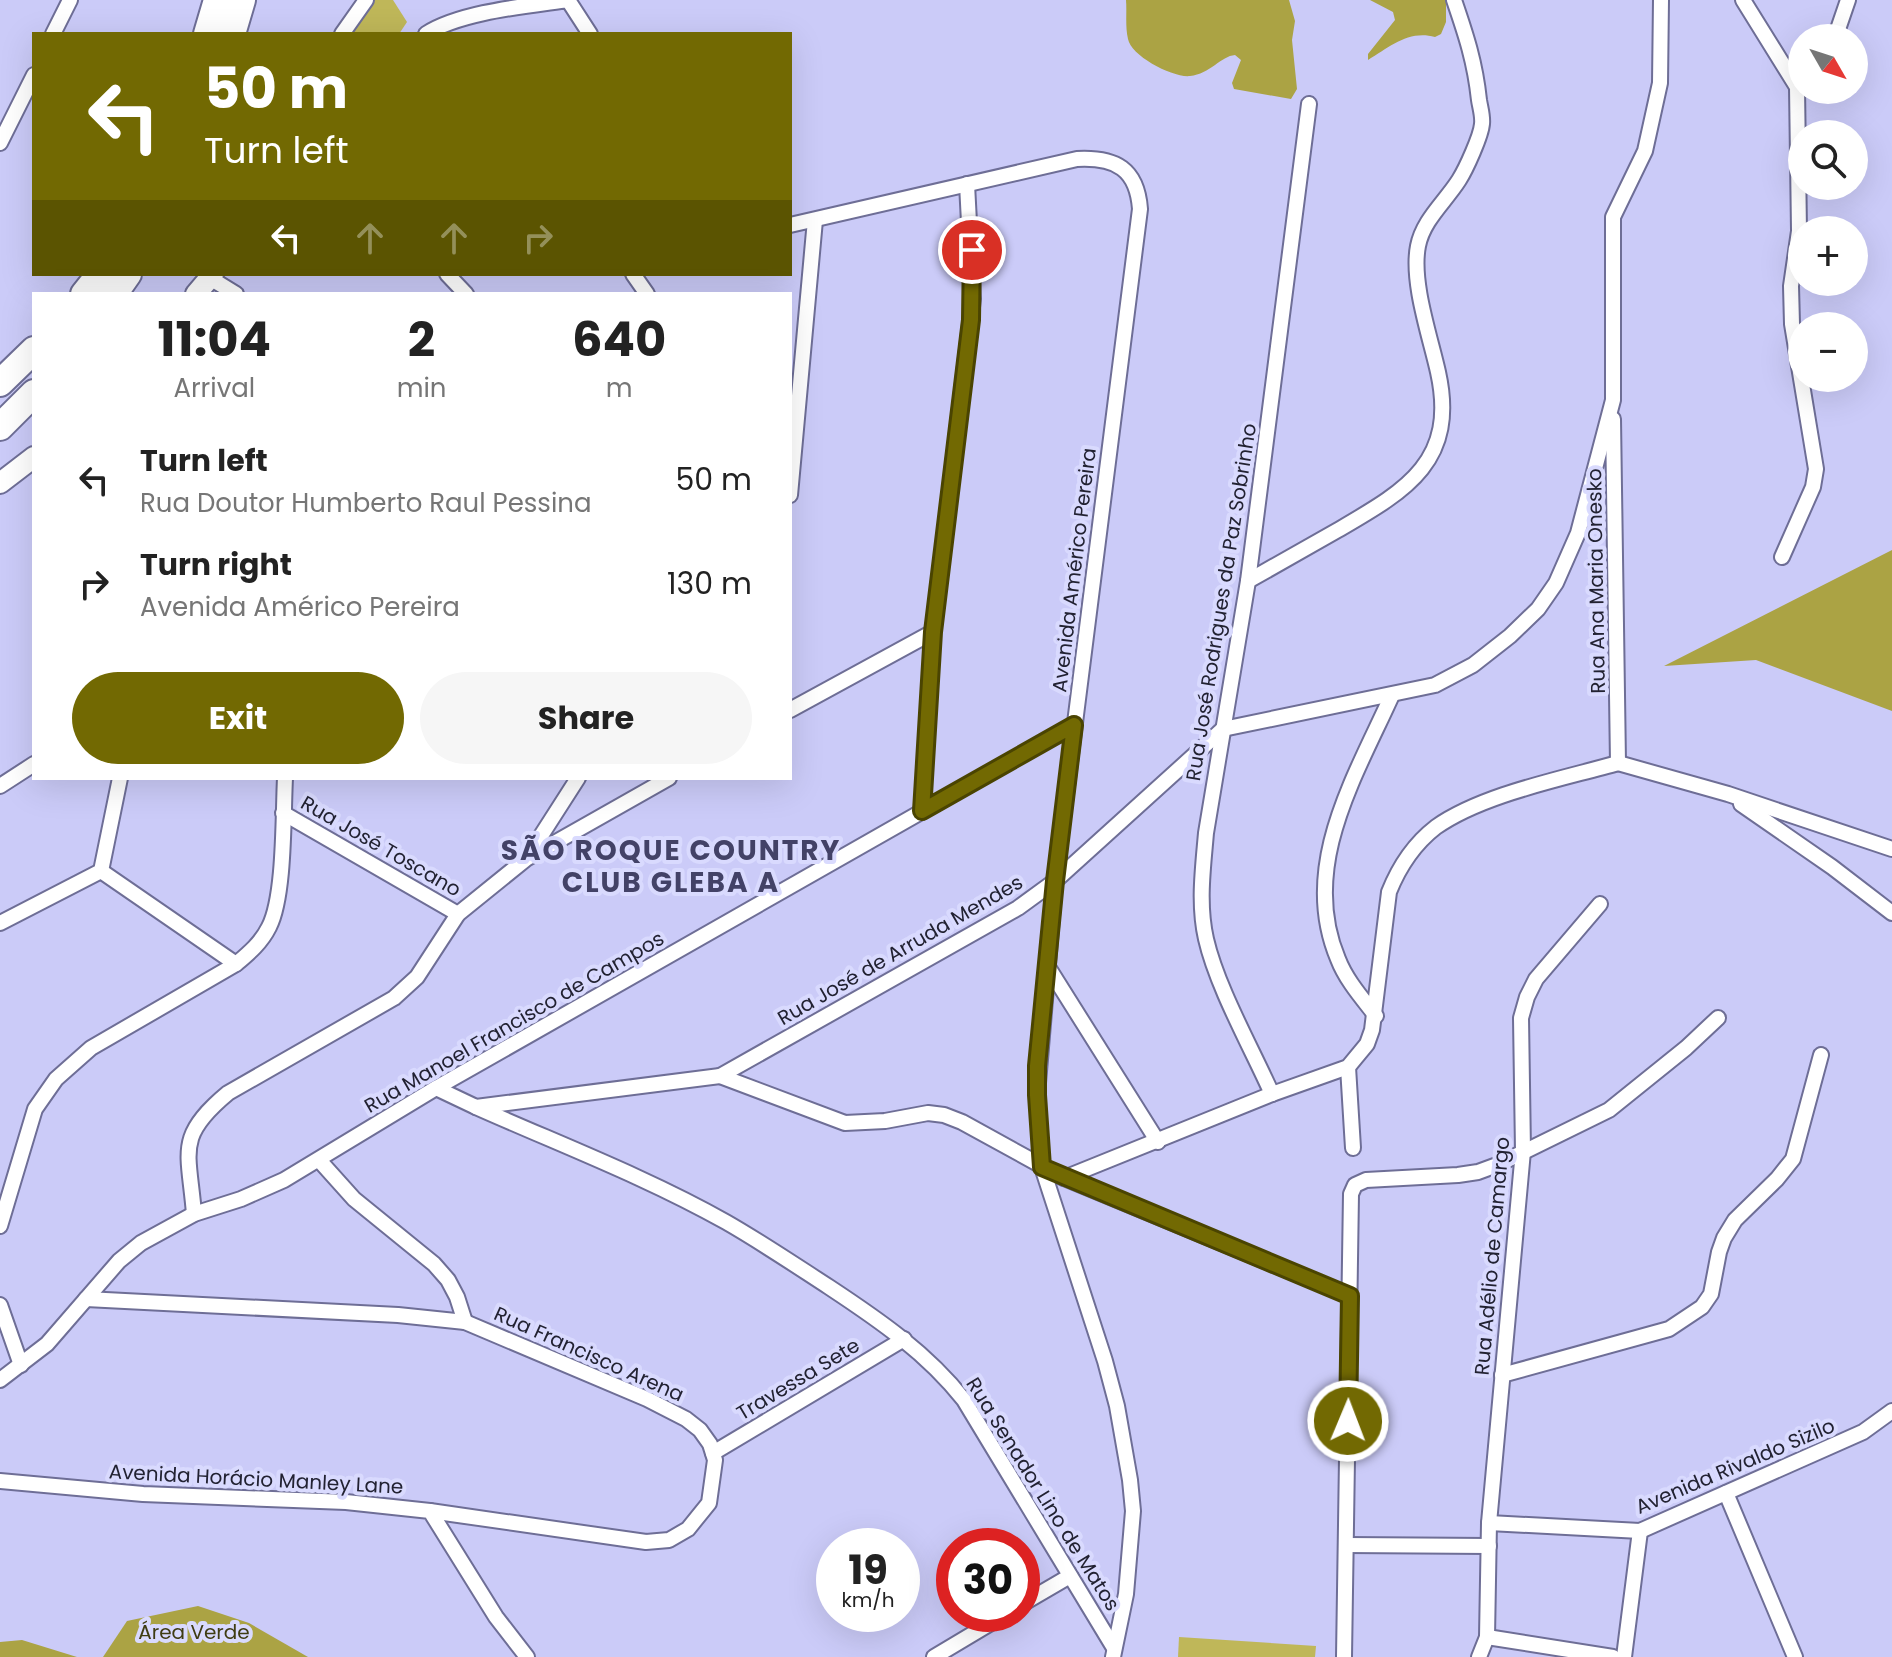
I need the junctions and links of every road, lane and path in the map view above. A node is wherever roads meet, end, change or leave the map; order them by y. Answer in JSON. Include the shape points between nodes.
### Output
{"nodes":[{"id":1,"x":70,"y":0,"type":"edge"},
{"id":2,"x":217,"y":0,"type":"edge"},
{"id":3,"x":242,"y":0,"type":"edge"},
{"id":4,"x":366,"y":0,"type":"edge"},
{"id":5,"x":568,"y":0,"type":"edge"},
{"id":6,"x":1454,"y":0,"type":"edge"},
{"id":7,"x":1661,"y":0,"type":"edge"},
{"id":8,"x":1743,"y":0,"type":"edge"},
{"id":9,"x":1848,"y":0,"type":"edge"},
{"id":10,"x":1840,"y":24,"type":"edge"},
{"id":11,"x":445,"y":29,"type":"edge"},
{"id":12,"x":54,"y":32,"type":"edge"},
{"id":13,"x":208,"y":32,"type":"edge"},
{"id":14,"x":233,"y":32,"type":"edge"},
{"id":15,"x":343,"y":32,"type":"edge"},
{"id":16,"x":589,"y":32,"type":"edge"},
{"id":17,"x":1788,"y":68,"type":"edge"},
{"id":18,"x":32,"y":79,"type":"edge"},
{"id":19,"x":1309,"y":104,"type":"dead end"},
{"id":20,"x":1799,"y":104,"type":"edge"},
{"id":21,"x":0,"y":143,"type":"edge"},
{"id":22,"x":967,"y":184,"type":"junction"},
{"id":23,"x":815,"y":220,"type":"junction"},
{"id":24,"x":792,"y":225,"type":"edge"},
{"id":25,"x":98,"y":276,"type":"edge"},
{"id":26,"x":449,"y":276,"type":"edge"},
{"id":27,"x":206,"y":282,"type":"edge"},
{"id":28,"x":86,"y":292,"type":"edge"},
{"id":29,"x":231,"y":292,"type":"edge"},
{"id":30,"x":464,"y":292,"type":"edge"},
{"id":31,"x":32,"y":352,"type":"edge"},
{"id":32,"x":0,"y":383,"type":"edge"},
{"id":33,"x":32,"y":395,"type":"edge"},
{"id":34,"x":1613,"y":400,"type":"junction"},
{"id":35,"x":0,"y":427,"type":"edge"},
{"id":36,"x":32,"y":459,"type":"edge"},
{"id":37,"x":792,"y":473,"type":"edge"},
{"id":38,"x":0,"y":483,"type":"edge"},
{"id":39,"x":1782,"y":557,"type":"dead end"},
{"id":40,"x":1248,"y":581,"type":"junction"},
{"id":41,"x":933,"y":632,"type":"junction"},
{"id":42,"x":1392,"y":695,"type":"junction"},
{"id":43,"x":792,"y":709,"type":"edge"},
{"id":44,"x":1074,"y":725,"type":"junction"},
{"id":45,"x":1223,"y":729,"type":"junction"},
{"id":46,"x":1618,"y":763,"type":"junction"},
{"id":47,"x":32,"y":765,"type":"edge"},
{"id":48,"x":120,"y":780,"type":"edge"},
{"id":49,"x":285,"y":780,"type":"edge"},
{"id":50,"x":577,"y":780,"type":"edge"},
{"id":51,"x":665,"y":780,"type":"edge"},
{"id":52,"x":0,"y":786,"type":"edge"},
{"id":53,"x":1728,"y":794,"type":"junction"},
{"id":54,"x":922,"y":811,"type":"junction"},
{"id":55,"x":283,"y":813,"type":"junction"},
{"id":56,"x":1892,"y":849,"type":"edge"},
{"id":57,"x":526,"y":859,"type":"junction"},
{"id":58,"x":101,"y":871,"type":"junction"},
{"id":59,"x":1055,"y":881,"type":"junction"},
{"id":60,"x":1600,"y":904,"type":"dead end"},
{"id":61,"x":1892,"y":913,"type":"edge"},
{"id":62,"x":458,"y":914,"type":"junction"},
{"id":63,"x":0,"y":923,"type":"edge"},
{"id":64,"x":236,"y":964,"type":"junction"},
{"id":65,"x":1048,"y":967,"type":"junction"},
{"id":66,"x":1376,"y":1016,"type":"junction"},
{"id":67,"x":1718,"y":1018,"type":"dead end"},
{"id":68,"x":1821,"y":1055,"type":"dead end"},
{"id":69,"x":1348,"y":1067,"type":"junction"},
{"id":70,"x":720,"y":1076,"type":"junction"},
{"id":71,"x":436,"y":1088,"type":"junction"},
{"id":72,"x":1272,"y":1094,"type":"junction"},
{"id":73,"x":476,"y":1107,"type":"junction"},
{"id":74,"x":1158,"y":1142,"type":"junction"},
{"id":75,"x":1353,"y":1148,"type":"dead end"},
{"id":76,"x":1523,"y":1151,"type":"junction"},
{"id":77,"x":319,"y":1160,"type":"junction"},
{"id":78,"x":1042,"y":1167,"type":"junction"},
{"id":79,"x":1064,"y":1178,"type":"junction"},
{"id":80,"x":194,"y":1214,"type":"junction"},
{"id":81,"x":0,"y":1226,"type":"edge"},
{"id":82,"x":1350,"y":1296,"type":"junction"},
{"id":83,"x":86,"y":1299,"type":"junction"},
{"id":84,"x":0,"y":1305,"type":"edge"},
{"id":85,"x":465,"y":1322,"type":"junction"},
{"id":86,"x":904,"y":1339,"type":"junction"},
{"id":87,"x":21,"y":1365,"type":"junction"},
{"id":88,"x":1502,"y":1375,"type":"junction"},
{"id":89,"x":0,"y":1380,"type":"edge"},
{"id":90,"x":1892,"y":1411,"type":"edge"},
{"id":91,"x":713,"y":1453,"type":"junction"},
{"id":92,"x":0,"y":1481,"type":"edge"},
{"id":93,"x":1726,"y":1493,"type":"junction"},
{"id":94,"x":430,"y":1511,"type":"junction"},
{"id":95,"x":1489,"y":1523,"type":"junction"},
{"id":96,"x":1640,"y":1531,"type":"junction"},
{"id":97,"x":1346,"y":1545,"type":"junction"},
{"id":98,"x":1489,"y":1546,"type":"junction"},
{"id":99,"x":1070,"y":1576,"type":"junction"},
{"id":100,"x":1040,"y":1594,"type":"edge"},
{"id":101,"x":976,"y":1632,"type":"edge"},
{"id":102,"x":1487,"y":1637,"type":"junction"},
{"id":103,"x":1114,"y":1652,"type":"edge"},
{"id":104,"x":527,"y":1657,"type":"edge"},
{"id":105,"x":934,"y":1657,"type":"edge"},
{"id":106,"x":1344,"y":1657,"type":"edge"},
{"id":107,"x":1479,"y":1657,"type":"edge"},
{"id":108,"x":1613,"y":1657,"type":"edge"},
{"id":109,"x":1624,"y":1657,"type":"edge"},
{"id":110,"x":1795,"y":1657,"type":"edge"}],
"edges":[{"from":1,"to":12,"type":"street"},
{"from":2,"to":13,"type":"highway"},
{"from":3,"to":14,"type":"highway"},
{"from":4,"to":15,"type":"street"},
{"from":5,"to":11,"type":"street","via":[[510,9]]},
{"from":5,"to":16,"type":"street"},
{"from":6,"to":40,"type":"street","via":[[1475,62],[1482,124],[1461,178],[1429,219],[1418,245],[1420,290],[1441,384],[1437,440],[1408,486]]},
{"from":7,"to":34,"type":"street","via":[[1660,83],[1645,151],[1613,217]]},
{"from":8,"to":17,"type":"street"},
{"from":9,"to":10,"type":"street"},
{"from":18,"to":21,"type":"street"},
{"from":19,"to":40,"type":"street","name":"Rua José Rodrigues da Paz Sobrinho"},
{"from":20,"to":39,"type":"street","via":[[1799,231],[1792,324],[1816,469]]},
{"from":22,"to":23,"type":"street"},
{"from":22,"to":41,"type":"street","via":[[973,299]]},
{"from":22,"to":44,"type":"street","name":"Avenida Américo Pereira","via":[[1093,158],[1129,173],[1138,189],[1140,209]]},
{"from":23,"to":24,"type":"street"},
{"from":23,"to":37,"type":"street"},
{"from":25,"to":28,"type":"highway"},
{"from":26,"to":30,"type":"street"},
{"from":27,"to":29,"type":"street"},
{"from":31,"to":32,"type":"highway"},
{"from":33,"to":35,"type":"highway"},
{"from":34,"to":42,"type":"street","via":[[1578,533],[1538,609],[1473,665],[1435,685]]},
{"from":34,"to":46,"type":"street","name":"Rua Ana Maria Onesko"},
{"from":36,"to":38,"type":"street"},
{"from":40,"to":45,"type":"street","name":"Rua José Rodrigues da Paz Sobrinho"},
{"from":41,"to":43,"type":"street"},
{"from":41,"to":54,"type":"street"},
{"from":42,"to":45,"type":"street"},
{"from":42,"to":66,"type":"street","via":[[1333,828],[1326,871],[1333,948],[1345,975]]},
{"from":44,"to":54,"type":"street","name":"Rua Manoel Francisco de Campos"},
{"from":44,"to":59,"type":"street","name":"Avenida Américo Pereira"},
{"from":45,"to":59,"type":"street","name":"Rua José de Arruda Mendes"},
{"from":45,"to":72,"type":"street","name":"Rua José Rodrigues da Paz Sobrinho","via":[[1206,833],[1202,915],[1214,966]]},
{"from":46,"to":53,"type":"street"},
{"from":46,"to":66,"type":"street","via":[[1460,813],[1414,848],[1389,892]]},
{"from":47,"to":52,"type":"street"},
{"from":48,"to":58,"type":"street"},
{"from":49,"to":55,"type":"street"},
{"from":50,"to":57,"type":"street"},
{"from":51,"to":57,"type":"street"},
{"from":53,"to":56,"type":"street"},
{"from":53,"to":61,"type":"street"},
{"from":54,"to":71,"type":"street","name":"Rua Manoel Francisco de Campos"},
{"from":55,"to":62,"type":"street","name":"Rua José Toscano"},
{"from":55,"to":64,"type":"street","via":[[277,906],[257,946]]},
{"from":57,"to":62,"type":"street"},
{"from":58,"to":63,"type":"street"},
{"from":58,"to":64,"type":"street"},
{"from":59,"to":65,"type":"street","name":"Avenida Américo Pereira"},
{"from":59,"to":70,"type":"street","name":"Rua José de Arruda Mendes","via":[[1018,908]]},
{"from":60,"to":76,"type":"street","name":"Rua Adélio de Camargo","via":[[1527,997],[1520,1045]]},
{"from":62,"to":80,"type":"street","via":[[417,977],[400,993],[228,1093],[204,1113],[188,1143]]},
{"from":64,"to":81,"type":"street","via":[[91,1048],[56,1079],[35,1109]]},
{"from":65,"to":74,"type":"street"},
{"from":65,"to":78,"type":"street","name":"Avenida Américo Pereira","via":[[1037,1066]]},
{"from":66,"to":69,"type":"street","via":[[1367,1044]]},
{"from":67,"to":76,"type":"street","via":[[1609,1110]]},
{"from":68,"to":88,"type":"street","via":[[1793,1159],[1730,1229],[1719,1252],[1711,1294],[1702,1307],[1669,1329]]},
{"from":69,"to":72,"type":"street"},
{"from":69,"to":75,"type":"street"},
{"from":70,"to":73,"type":"street","name":"Rua José de Arruda Mendes"},
{"from":70,"to":78,"type":"street","via":[[845,1123],[944,1115]]},
{"from":71,"to":73,"type":"street"},
{"from":71,"to":77,"type":"street","name":"Rua Manoel Francisco de Campos"},
{"from":72,"to":74,"type":"street"},
{"from":73,"to":86,"type":"street","name":"Rua Senador Lino de Matos","via":[[726,1222]]},
{"from":74,"to":79,"type":"street"},
{"from":76,"to":82,"type":"street","via":[[1478,1172],[1355,1185]]},
{"from":76,"to":88,"type":"street","name":"Rua Adélio de Camargo"},
{"from":77,"to":80,"type":"street","name":"Rua Manoel Francisco de Campos","via":[[241,1199]]},
{"from":77,"to":85,"type":"street","via":[[354,1199],[434,1264],[448,1280]]},
{"from":78,"to":79,"type":"street"},
{"from":78,"to":103,"type":"street","name":"Avenida Américo Pereira","via":[[1105,1361],[1130,1480],[1133,1511],[1126,1594]]},
{"from":79,"to":82,"type":"street"},
{"from":80,"to":83,"type":"street","name":"Rua Manoel Francisco de Campos","via":[[141,1243]]},
{"from":82,"to":97,"type":"street"},
{"from":83,"to":85,"type":"street","name":"Rua Francisco Arena"},
{"from":83,"to":87,"type":"street","name":"Rua Manoel Francisco de Campos"},
{"from":84,"to":87,"type":"street"},
{"from":85,"to":91,"type":"street","name":"Rua Francisco Arena","via":[[686,1419],[700,1430]]},
{"from":86,"to":91,"type":"street","name":"Travessa Sete"},
{"from":86,"to":99,"type":"street","name":"Rua Senador Lino de Matos","via":[[964,1400]]},
{"from":87,"to":89,"type":"street","name":"Rua Manoel Francisco de Campos"},
{"from":88,"to":95,"type":"street","name":"Rua Adélio de Camargo"},
{"from":90,"to":93,"type":"street","name":"Avenida Rivaldo Sizilo","via":[[1863,1432]]},
{"from":91,"to":94,"type":"street","via":[[709,1503],[688,1529],[669,1540],[646,1542]]},
{"from":92,"to":94,"type":"street","name":"Avenida Horácio Manley Lane"},
{"from":93,"to":96,"type":"street","name":"Avenida Rivaldo Sizilo"},
{"from":93,"to":110,"type":"street"},
{"from":94,"to":104,"type":"street","name":"Avenida Horácio Manley Lane"},
{"from":95,"to":96,"type":"street","name":"Avenida Rivaldo Sizilo"},
{"from":95,"to":98,"type":"street","name":"Rua Adélio de Camargo"},
{"from":96,"to":109,"type":"street"},
{"from":97,"to":98,"type":"street"},
{"from":97,"to":106,"type":"street"},
{"from":98,"to":102,"type":"street","name":"Rua Adélio de Camargo"},
{"from":99,"to":100,"type":"street"},
{"from":99,"to":103,"type":"street","name":"Rua Senador Lino de Matos"},
{"from":101,"to":105,"type":"street"},
{"from":102,"to":107,"type":"street"},
{"from":102,"to":108,"type":"street"}]}
